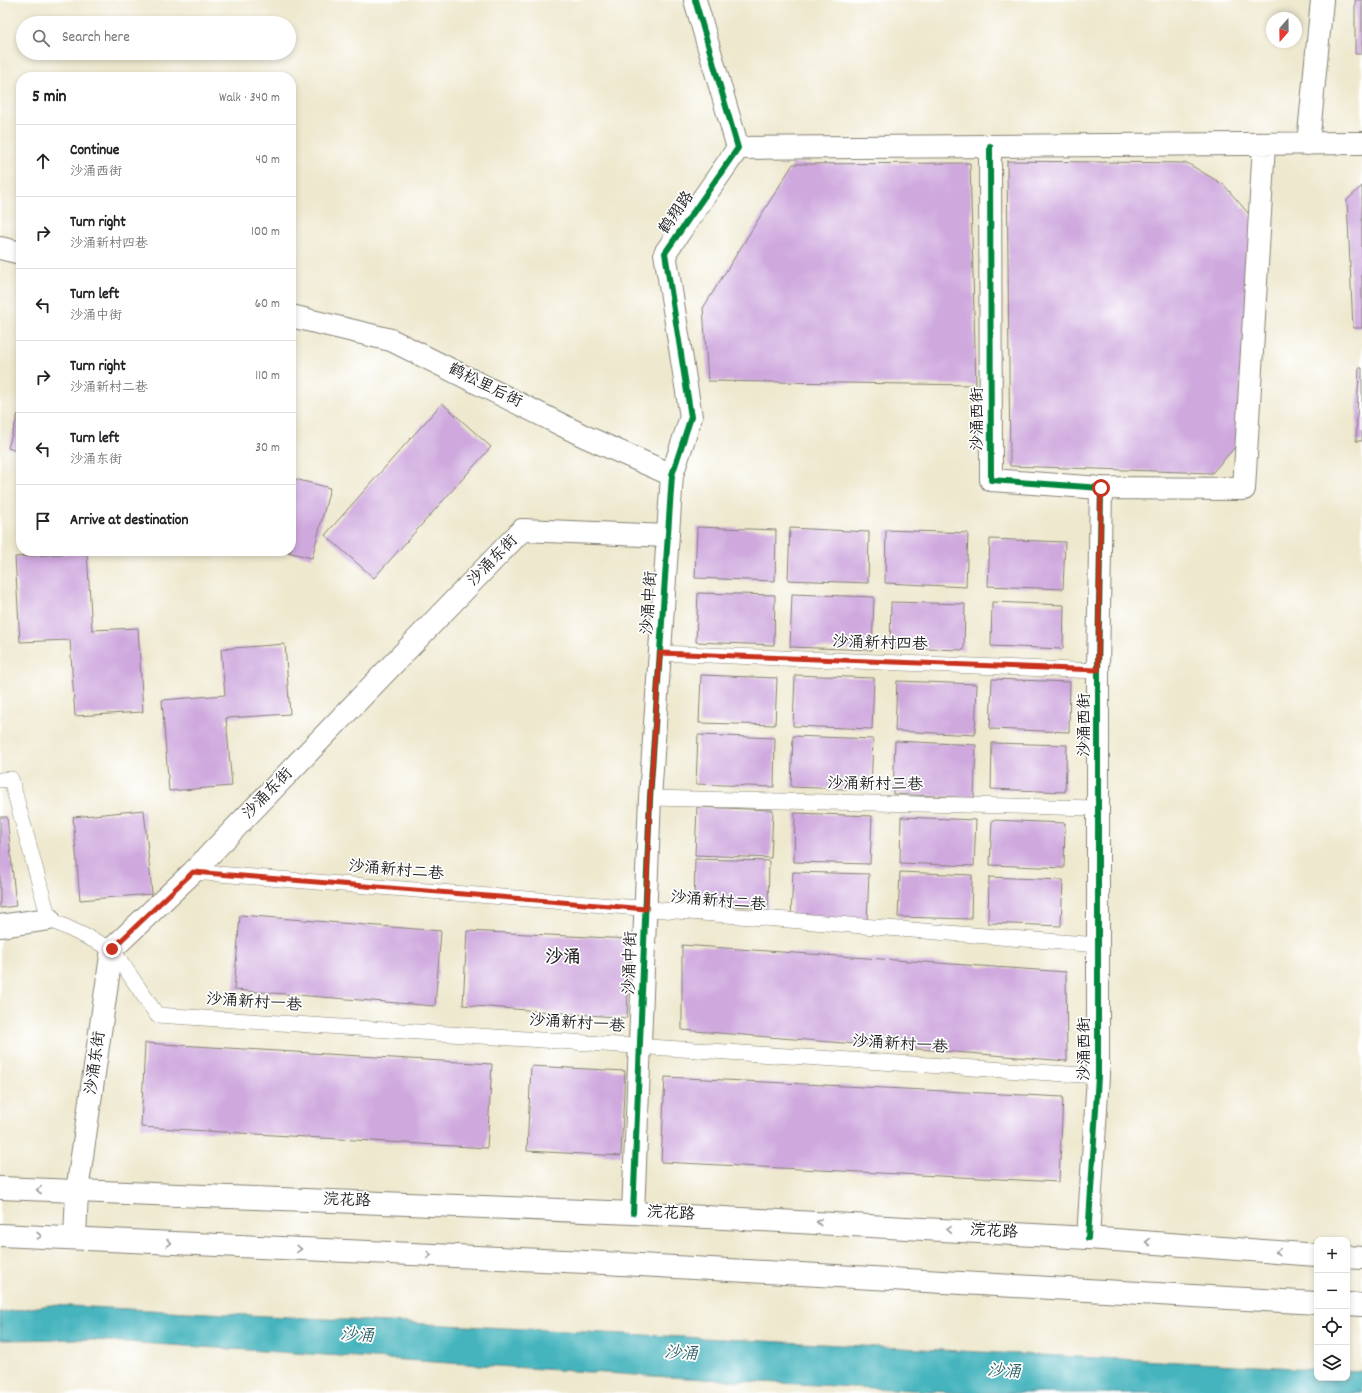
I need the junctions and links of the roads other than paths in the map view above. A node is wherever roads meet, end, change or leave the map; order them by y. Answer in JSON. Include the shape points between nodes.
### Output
{"nodes":[{"id":1,"x":695,"y":0,"type":"edge"},
{"id":2,"x":1322,"y":0,"type":"edge"},
{"id":3,"x":1362,"y":143,"type":"edge"},
{"id":4,"x":1264,"y":144,"type":"junction"},
{"id":5,"x":1308,"y":144,"type":"junction"},
{"id":6,"x":990,"y":146,"type":"junction"},
{"id":7,"x":738,"y":148,"type":"junction"},
{"id":8,"x":0,"y":248,"type":"edge"},
{"id":9,"x":16,"y":252,"type":"edge"},
{"id":10,"x":296,"y":317,"type":"edge"},
{"id":11,"x":672,"y":475,"type":"junction"},
{"id":12,"x":1101,"y":488,"type":"junction"},
{"id":13,"x":668,"y":536,"type":"junction"},
{"id":14,"x":660,"y":653,"type":"junction"},
{"id":15,"x":1098,"y":670,"type":"junction"},
{"id":16,"x":0,"y":780,"type":"edge"},
{"id":17,"x":650,"y":798,"type":"junction"},
{"id":18,"x":1098,"y":808,"type":"junction"},
{"id":19,"x":193,"y":872,"type":"junction"},
{"id":20,"x":646,"y":909,"type":"junction"},
{"id":21,"x":49,"y":919,"type":"junction"},
{"id":22,"x":0,"y":926,"type":"edge"},
{"id":23,"x":1098,"y":945,"type":"junction"},
{"id":24,"x":112,"y":949,"type":"junction"},
{"id":25,"x":640,"y":1046,"type":"junction"},
{"id":26,"x":1098,"y":1076,"type":"junction"},
{"id":27,"x":0,"y":1188,"type":"edge"},
{"id":28,"x":77,"y":1191,"type":"junction"},
{"id":29,"x":633,"y":1212,"type":"junction"},
{"id":30,"x":0,"y":1235,"type":"edge"},
{"id":31,"x":75,"y":1238,"type":"junction"},
{"id":32,"x":1088,"y":1238,"type":"junction"},
{"id":33,"x":1314,"y":1255,"type":"edge"},
{"id":34,"x":1350,"y":1257,"type":"edge"},
{"id":35,"x":1362,"y":1258,"type":"edge"},
{"id":36,"x":1314,"y":1303,"type":"edge"},
{"id":37,"x":1350,"y":1304,"type":"edge"},
{"id":38,"x":1362,"y":1305,"type":"edge"}],
"edges":[{"from":1,"to":7,"type":"street"},
{"from":2,"to":5,"type":"street"},
{"from":3,"to":5,"type":"street"},
{"from":4,"to":5,"type":"street"},
{"from":4,"to":6,"type":"street"},
{"from":4,"to":12,"type":"street","via":[[1244,489]]},
{"from":6,"to":7,"type":"street"},
{"from":6,"to":12,"type":"street","name":"沙涌西街","via":[[991,480]]},
{"from":7,"to":11,"type":"street","name":"鹤翔路","via":[[665,253],[691,418]]},
{"from":8,"to":9,"type":"street"},
{"from":10,"to":11,"type":"street","name":"鹤松里后街","via":[[391,340],[584,436]]},
{"from":11,"to":13,"type":"street","name":"沙涌中街"},
{"from":12,"to":15,"type":"street","name":"沙涌西街"},
{"from":13,"to":14,"type":"street","name":"沙涌中街"},
{"from":13,"to":19,"type":"street","name":"沙涌东街","via":[[522,530]]},
{"from":14,"to":15,"type":"lane","name":"沙涌新村四巷"},
{"from":14,"to":17,"type":"street","name":"沙涌中街"},
{"from":15,"to":18,"type":"street","name":"沙涌西街"},
{"from":16,"to":21,"type":"lane","via":[[11,779]]},
{"from":17,"to":18,"type":"lane","name":"沙涌新村三巷"},
{"from":17,"to":20,"type":"street","name":"沙涌中街"},
{"from":18,"to":23,"type":"street","name":"沙涌西街"},
{"from":19,"to":20,"type":"lane","name":"沙涌新村二巷"},
{"from":19,"to":24,"type":"street","name":"沙涌东街"},
{"from":20,"to":23,"type":"lane","name":"沙涌新村二巷"},
{"from":20,"to":25,"type":"street","name":"沙涌中街"},
{"from":21,"to":22,"type":"street"},
{"from":21,"to":24,"type":"lane"},
{"from":23,"to":26,"type":"street","name":"沙涌西街"},
{"from":24,"to":25,"type":"lane","name":"沙涌新村一巷","via":[[157,1015]]},
{"from":24,"to":28,"type":"street","name":"沙涌东街"},
{"from":25,"to":26,"type":"lane","name":"沙涌新村一巷"},
{"from":25,"to":29,"type":"street","name":"沙涌中街"},
{"from":26,"to":32,"type":"street","name":"沙涌西街"},
{"from":28,"to":27,"type":"street","name":"浣花路","one_way":true},
{"from":28,"to":29,"type":"street","name":"浣花路"},
{"from":28,"to":31,"type":"street","name":"沙涌东街"},
{"from":32,"to":29,"type":"street","name":"浣花路","one_way":true},
{"from":30,"to":31,"type":"street","one_way":true},
{"from":31,"to":36,"type":"street","one_way":true,"via":[[602,1263]]},
{"from":33,"to":32,"type":"street","name":"浣花路","one_way":true},
{"from":34,"to":35,"type":"street"},
{"from":37,"to":38,"type":"street"}]}
